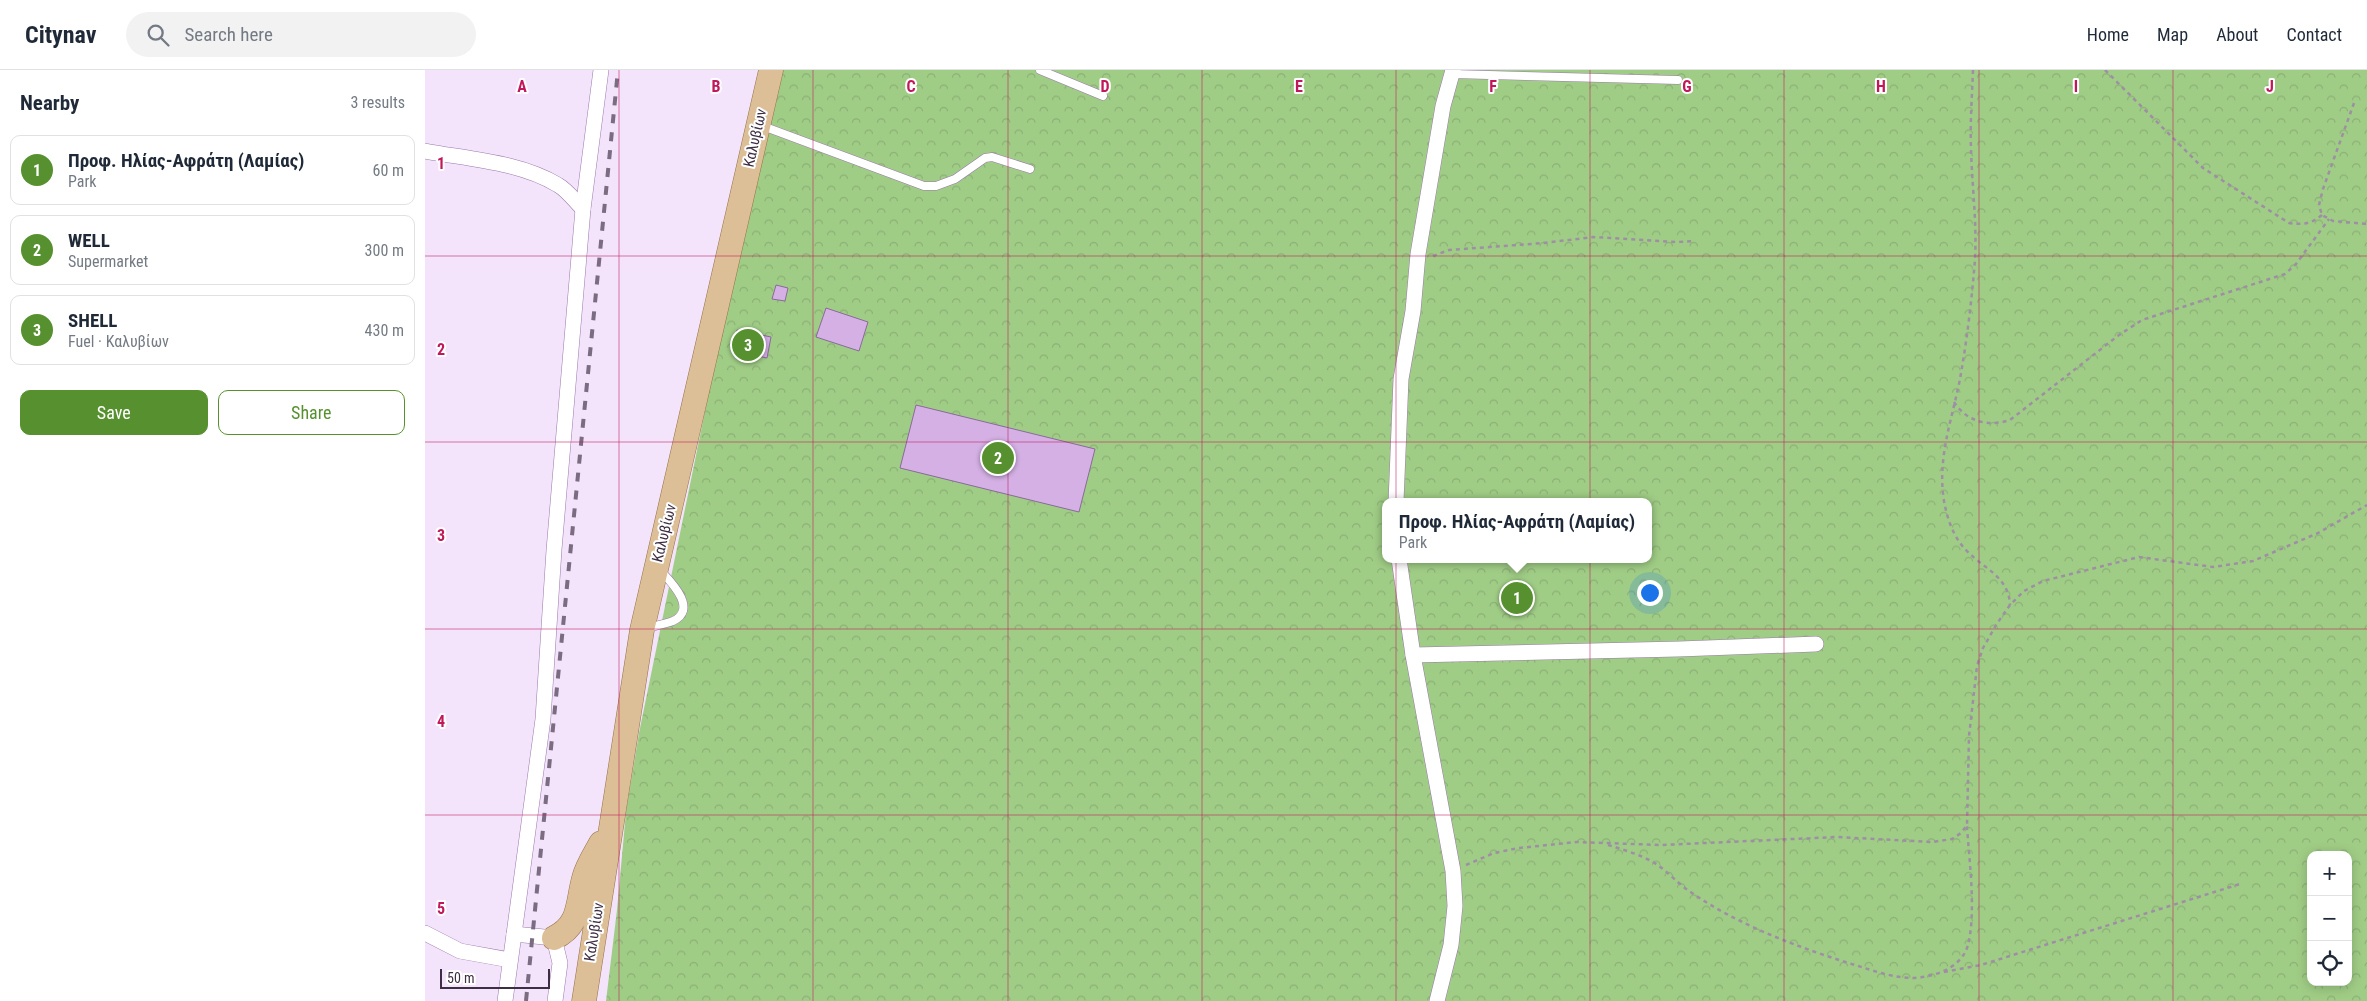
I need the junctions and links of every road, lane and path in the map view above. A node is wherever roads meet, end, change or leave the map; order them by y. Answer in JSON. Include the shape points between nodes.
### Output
{"nodes":[{"id":1,"x":601,"y":70,"type":"edge"},
{"id":2,"x":771,"y":70,"type":"edge"},
{"id":3,"x":1040,"y":70,"type":"edge"},
{"id":4,"x":1973,"y":70,"type":"edge"},
{"id":5,"x":2105,"y":70,"type":"edge"},
{"id":6,"x":1452,"y":72,"type":"edge"},
{"id":7,"x":1678,"y":80,"type":"dead end"},
{"id":8,"x":1103,"y":96,"type":"dead end"},
{"id":9,"x":2355,"y":103,"type":"dead end"},
{"id":10,"x":758,"y":124,"type":"junction"},
{"id":11,"x":425,"y":151,"type":"edge"},
{"id":12,"x":1030,"y":169,"type":"dead end"},
{"id":13,"x":583,"y":209,"type":"junction"},
{"id":14,"x":2322,"y":215,"type":"junction"},
{"id":15,"x":2329,"y":219,"type":"junction"},
{"id":16,"x":2367,"y":224,"type":"edge"},
{"id":17,"x":1694,"y":241,"type":"dead end"},
{"id":18,"x":1417,"y":268,"type":"junction"},
{"id":19,"x":1954,"y":402,"type":"junction"},
{"id":20,"x":1396,"y":498,"type":"edge"},
{"id":21,"x":2367,"y":505,"type":"edge"},
{"id":22,"x":1400,"y":563,"type":"edge"},
{"id":23,"x":656,"y":565,"type":"junction"},
{"id":24,"x":2010,"y":605,"type":"junction"},
{"id":25,"x":642,"y":630,"type":"junction"},
{"id":26,"x":1816,"y":644,"type":"dead end"},
{"id":27,"x":1413,"y":655,"type":"junction"},
{"id":28,"x":1967,"y":825,"type":"junction"},
{"id":29,"x":610,"y":826,"type":"junction"},
{"id":30,"x":1604,"y":844,"type":"junction"},
{"id":31,"x":1453,"y":871,"type":"junction"},
{"id":32,"x":2239,"y":884,"type":"dead end"},
{"id":33,"x":425,"y":933,"type":"edge"},
{"id":34,"x":514,"y":934,"type":"junction"},
{"id":35,"x":554,"y":938,"type":"junction"},
{"id":36,"x":510,"y":960,"type":"junction"},
{"id":37,"x":1943,"y":972,"type":"junction"},
{"id":38,"x":505,"y":1001,"type":"edge"},
{"id":39,"x":555,"y":1001,"type":"edge"},
{"id":40,"x":584,"y":1001,"type":"edge"},
{"id":41,"x":1437,"y":1001,"type":"edge"}],
"edges":[{"from":1,"to":13,"type":"street"},
{"from":2,"to":10,"type":"main road","name":"Καλυβίων"},
{"from":3,"to":8,"type":"lane"},
{"from":4,"to":19,"type":"path","via":[[1971,150],[1975,259],[1960,379]]},
{"from":5,"to":14,"type":"path","via":[[2203,168],[2289,223],[2314,222]]},
{"from":6,"to":7,"type":"lane"},
{"from":6,"to":18,"type":"street","via":[[1437,139]]},
{"from":9,"to":14,"type":"path","via":[[2323,189],[2319,205]]},
{"from":10,"to":12,"type":"lane","via":[[924,186],[936,186],[955,179],[985,158],[992,157]]},
{"from":10,"to":23,"type":"main road","name":"Καλυβίων"},
{"from":11,"to":13,"type":"street","via":[[516,168],[544,177],[560,186]]},
{"from":13,"to":34,"type":"street","via":[[543,719]]},
{"from":14,"to":15,"type":"path"},
{"from":15,"to":16,"type":"path"},
{"from":15,"to":19,"type":"path","via":[[2285,274],[2142,320],[2119,334],[2010,420],[1996,424],[1981,422],[1966,415]]},
{"from":17,"to":18,"type":"path","via":[[1593,237],[1449,250]]},
{"from":18,"to":20,"type":"street","via":[[1401,379]]},
{"from":19,"to":24,"type":"path","via":[[1942,466],[1944,500],[1951,529],[1964,549],[2003,582],[2009,593]]},
{"from":21,"to":24,"type":"path","via":[[2310,536],[2253,561],[2213,566],[2139,557],[2043,581],[2024,591]]},
{"from":22,"to":27,"type":"street"},
{"from":23,"to":25,"type":"main road","name":"Καλυβίων"},
{"from":23,"to":25,"type":"lane","via":[[681,594],[684,603],[675,620]]},
{"from":24,"to":28,"type":"path","via":[[1983,648],[1977,666],[1969,736]]},
{"from":25,"to":29,"type":"main road","name":"Καλυβίων"},
{"from":26,"to":27,"type":"street"},
{"from":27,"to":31,"type":"street"},
{"from":28,"to":30,"type":"path","via":[[1952,839],[1932,842],[1837,837],[1670,845]]},
{"from":28,"to":37,"type":"path","via":[[1971,926],[1967,948],[1960,961]]},
{"from":29,"to":35,"type":"main road","via":[[584,876],[571,926]]},
{"from":29,"to":40,"type":"main road","name":"Καλυβίων"},
{"from":30,"to":31,"type":"path","via":[[1576,842],[1519,848],[1494,853]]},
{"from":30,"to":37,"type":"path","via":[[1648,859],[1699,898],[1796,945],[1885,974],[1915,978]]},
{"from":31,"to":41,"type":"street","via":[[1455,906],[1451,945]]},
{"from":32,"to":37,"type":"path","via":[[1981,965]]},
{"from":33,"to":36,"type":"street","via":[[460,952]]},
{"from":34,"to":35,"type":"street"},
{"from":34,"to":36,"type":"street"},
{"from":35,"to":39,"type":"street","via":[[560,963]]},
{"from":36,"to":38,"type":"street"}]}
